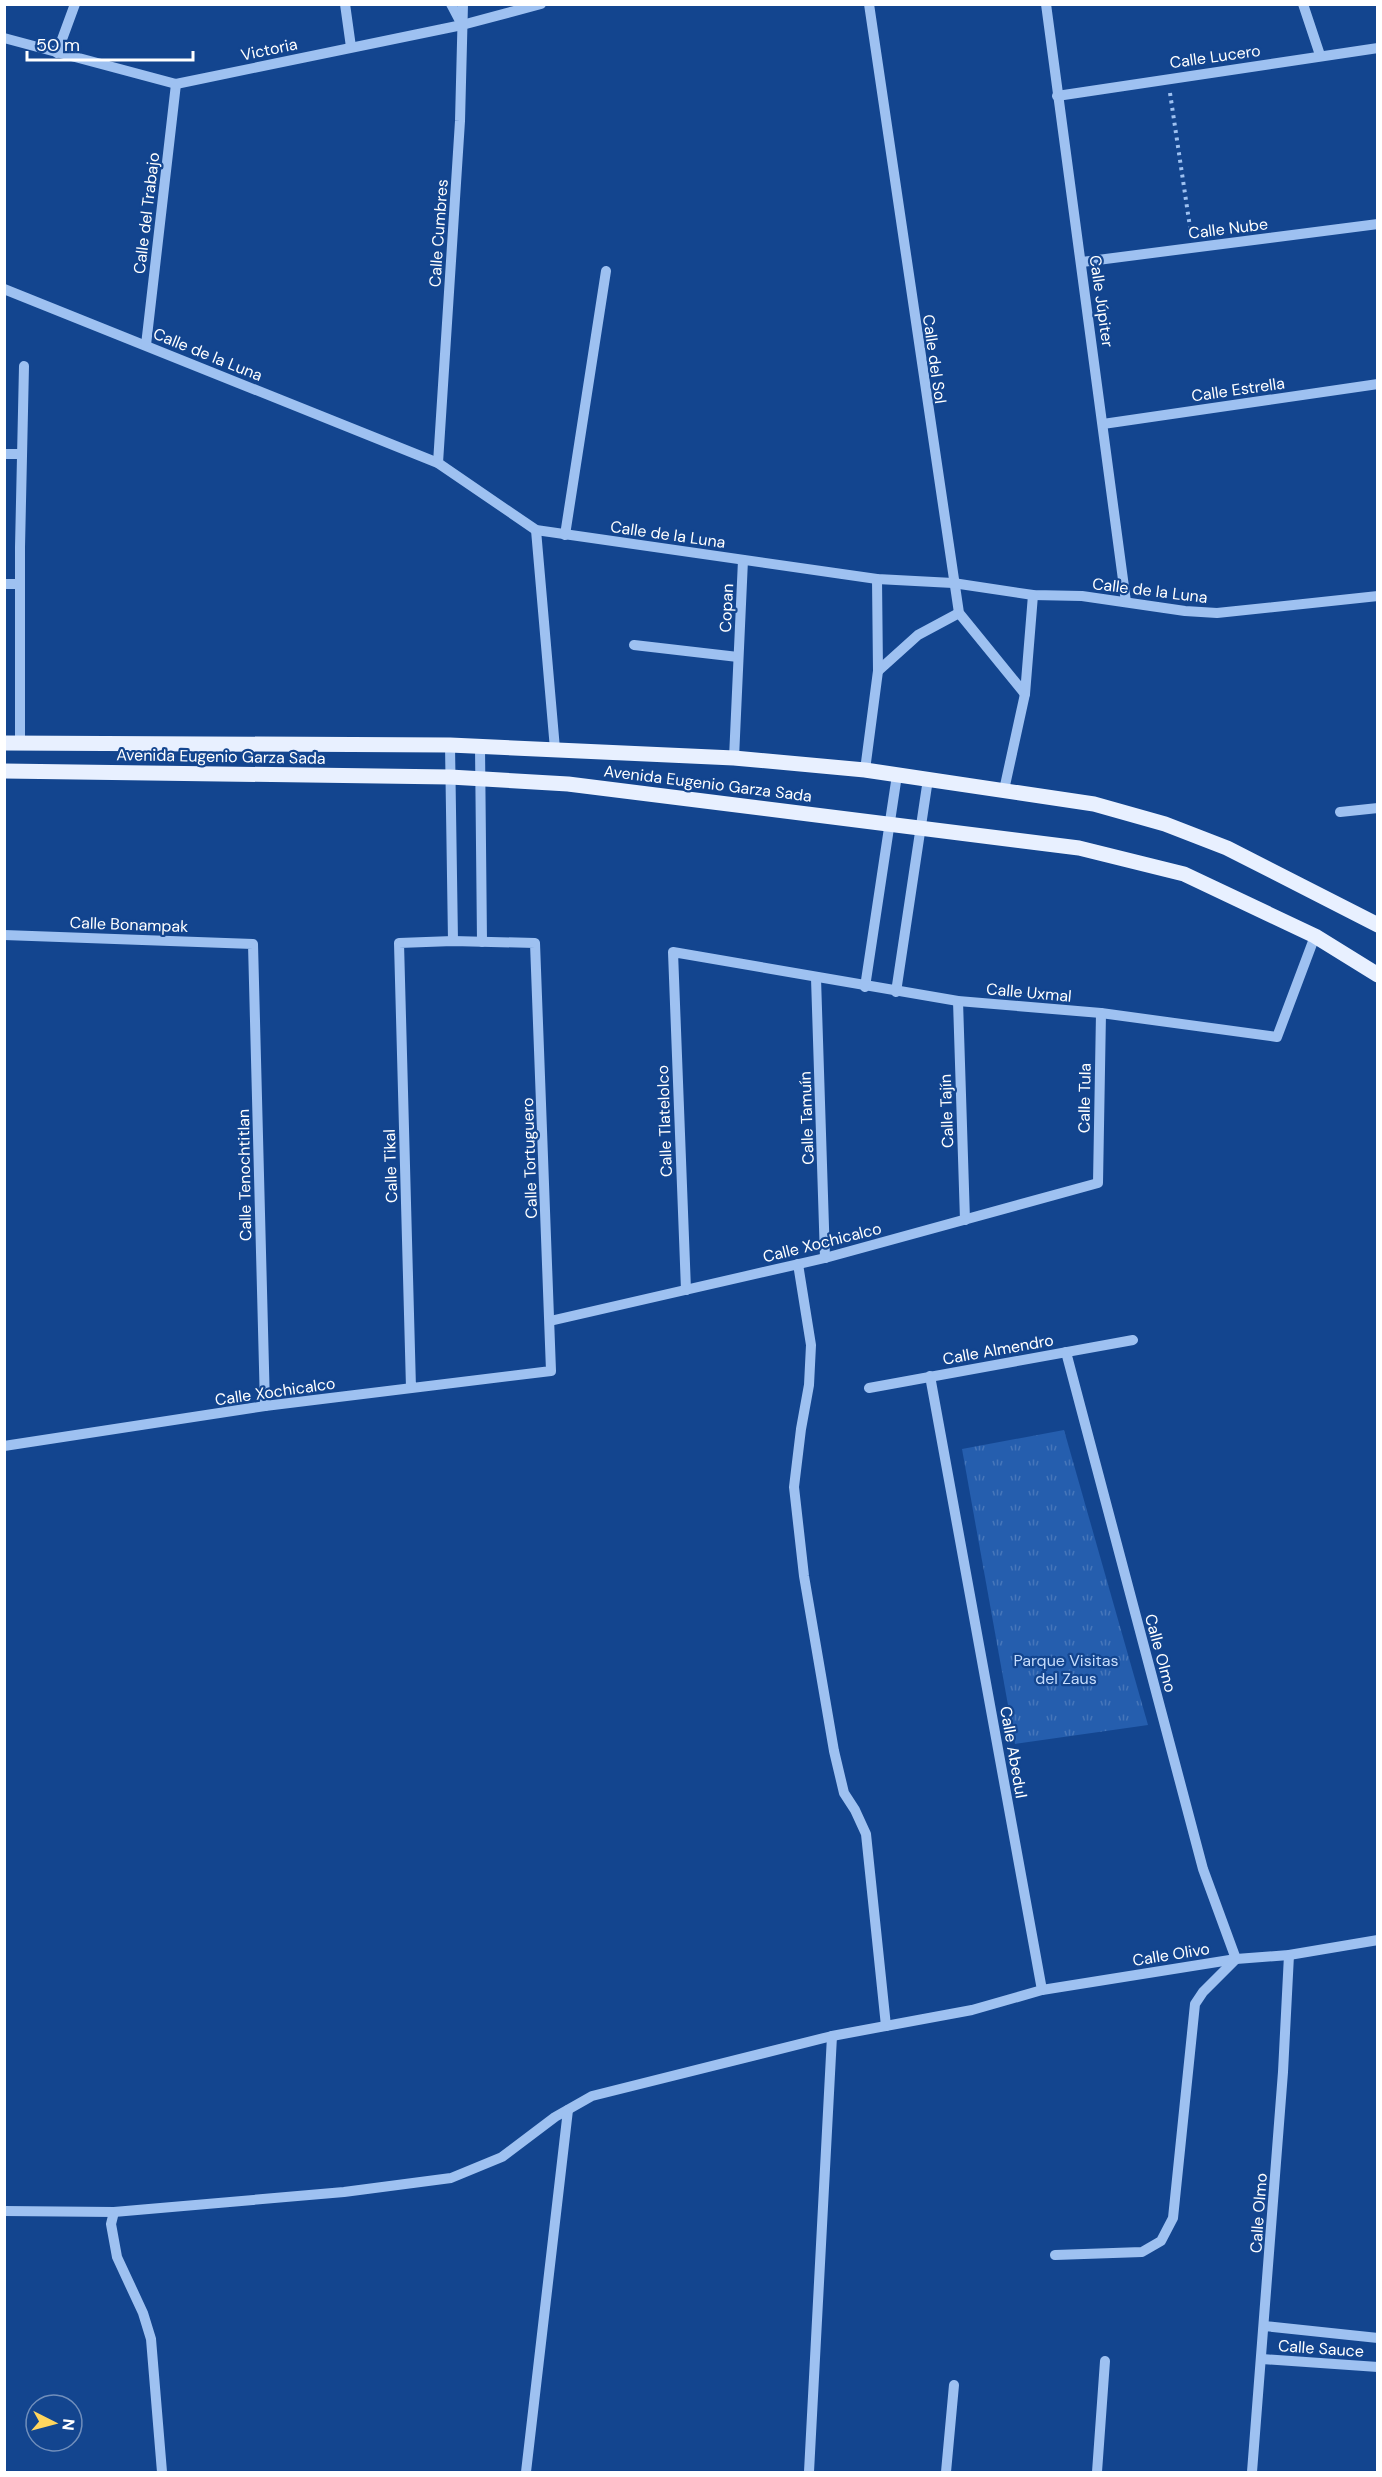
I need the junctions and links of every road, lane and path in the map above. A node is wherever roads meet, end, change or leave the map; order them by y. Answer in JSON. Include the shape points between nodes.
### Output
{"nodes":[{"id":1,"x":75,"y":4,"type":"edge"},
{"id":2,"x":345,"y":4,"type":"edge"},
{"id":3,"x":451,"y":4,"type":"edge"},
{"id":4,"x":463,"y":4,"type":"edge"},
{"id":5,"x":541,"y":4,"type":"edge"},
{"id":6,"x":869,"y":4,"type":"edge"},
{"id":7,"x":1046,"y":4,"type":"edge"},
{"id":8,"x":1303,"y":4,"type":"edge"},
{"id":9,"x":462,"y":24,"type":"junction"},
{"id":10,"x":4,"y":38,"type":"edge"},
{"id":11,"x":351,"y":47,"type":"junction"},
{"id":12,"x":1377,"y":48,"type":"edge"},
{"id":13,"x":57,"y":53,"type":"junction"},
{"id":14,"x":1320,"y":55,"type":"junction"},
{"id":15,"x":1167,"y":78,"type":"junction"},
{"id":16,"x":176,"y":84,"type":"junction"},
{"id":17,"x":1057,"y":96,"type":"junction"},
{"id":18,"x":1377,"y":224,"type":"edge"},
{"id":19,"x":1193,"y":248,"type":"junction"},
{"id":20,"x":1082,"y":262,"type":"junction"},
{"id":21,"x":606,"y":272,"type":"dead end"},
{"id":22,"x":4,"y":289,"type":"edge"},
{"id":23,"x":146,"y":345,"type":"junction"},
{"id":24,"x":24,"y":366,"type":"dead end"},
{"id":25,"x":1377,"y":384,"type":"edge"},
{"id":26,"x":1103,"y":424,"type":"junction"},
{"id":27,"x":4,"y":454,"type":"edge"},
{"id":28,"x":22,"y":454,"type":"junction"},
{"id":29,"x":438,"y":463,"type":"junction"},
{"id":30,"x":536,"y":530,"type":"junction"},
{"id":31,"x":565,"y":535,"type":"junction"},
{"id":32,"x":743,"y":560,"type":"junction"},
{"id":33,"x":877,"y":579,"type":"junction"},
{"id":34,"x":953,"y":583,"type":"junction"},
{"id":35,"x":4,"y":584,"type":"edge"},
{"id":36,"x":20,"y":584,"type":"junction"},
{"id":37,"x":1033,"y":595,"type":"junction"},
{"id":38,"x":1377,"y":596,"type":"edge"},
{"id":39,"x":1126,"y":602,"type":"junction"},
{"id":40,"x":959,"y":613,"type":"junction"},
{"id":41,"x":634,"y":645,"type":"dead end"},
{"id":42,"x":738,"y":657,"type":"junction"},
{"id":43,"x":878,"y":670,"type":"junction"},
{"id":44,"x":1025,"y":694,"type":"junction"},
{"id":45,"x":4,"y":743,"type":"edge"},
{"id":46,"x":20,"y":743,"type":"junction"},
{"id":47,"x":450,"y":745,"type":"junction"},
{"id":48,"x":480,"y":747,"type":"junction"},
{"id":49,"x":555,"y":749,"type":"junction"},
{"id":50,"x":734,"y":758,"type":"junction"},
{"id":51,"x":865,"y":770,"type":"junction"},
{"id":52,"x":4,"y":771,"type":"edge"},
{"id":53,"x":897,"y":775,"type":"junction"},
{"id":54,"x":450,"y":777,"type":"junction"},
{"id":55,"x":480,"y":779,"type":"junction"},
{"id":56,"x":928,"y":779,"type":"junction"},
{"id":57,"x":1004,"y":789,"type":"junction"},
{"id":58,"x":1377,"y":808,"type":"edge"},
{"id":59,"x":1340,"y":812,"type":"dead end"},
{"id":60,"x":889,"y":824,"type":"junction"},
{"id":61,"x":920,"y":828,"type":"junction"},
{"id":62,"x":1377,"y":925,"type":"edge"},
{"id":63,"x":4,"y":934,"type":"edge"},
{"id":64,"x":1315,"y":936,"type":"junction"},
{"id":65,"x":453,"y":941,"type":"junction"},
{"id":66,"x":482,"y":942,"type":"junction"},
{"id":67,"x":253,"y":944,"type":"joint"},
{"id":68,"x":673,"y":952,"type":"joint"},
{"id":69,"x":1377,"y":975,"type":"edge"},
{"id":70,"x":816,"y":978,"type":"junction"},
{"id":71,"x":865,"y":987,"type":"junction"},
{"id":72,"x":896,"y":992,"type":"junction"},
{"id":73,"x":958,"y":1002,"type":"junction"},
{"id":74,"x":1101,"y":1013,"type":"junction"},
{"id":75,"x":1098,"y":1183,"type":"joint"},
{"id":76,"x":965,"y":1220,"type":"junction"},
{"id":77,"x":825,"y":1258,"type":"junction"},
{"id":78,"x":798,"y":1264,"type":"junction"},
{"id":79,"x":686,"y":1290,"type":"junction"},
{"id":80,"x":550,"y":1321,"type":"junction"},
{"id":81,"x":1133,"y":1340,"type":"dead end"},
{"id":82,"x":1066,"y":1352,"type":"junction"},
{"id":83,"x":551,"y":1371,"type":"joint"},
{"id":84,"x":930,"y":1376,"type":"junction"},
{"id":85,"x":411,"y":1388,"type":"junction"},
{"id":86,"x":869,"y":1388,"type":"dead end"},
{"id":87,"x":265,"y":1406,"type":"junction"},
{"id":88,"x":4,"y":1446,"type":"edge"},
{"id":89,"x":1377,"y":1940,"type":"edge"},
{"id":90,"x":1289,"y":1955,"type":"junction"},
{"id":91,"x":1236,"y":1959,"type":"junction"},
{"id":92,"x":1042,"y":1990,"type":"junction"},
{"id":93,"x":886,"y":2026,"type":"junction"},
{"id":94,"x":831,"y":2036,"type":"junction"},
{"id":95,"x":568,"y":2109,"type":"junction"},
{"id":96,"x":7,"y":2209,"type":"edge"},
{"id":97,"x":114,"y":2212,"type":"junction"},
{"id":98,"x":1055,"y":2255,"type":"dead end"},
{"id":99,"x":1264,"y":2326,"type":"junction"},
{"id":100,"x":1377,"y":2338,"type":"edge"},
{"id":101,"x":1262,"y":2359,"type":"junction"},
{"id":102,"x":1105,"y":2361,"type":"dead end"},
{"id":103,"x":1377,"y":2367,"type":"edge"},
{"id":104,"x":954,"y":2385,"type":"dead end"},
{"id":105,"x":162,"y":2472,"type":"edge"},
{"id":106,"x":526,"y":2472,"type":"edge"},
{"id":107,"x":809,"y":2472,"type":"edge"},
{"id":108,"x":946,"y":2472,"type":"edge"},
{"id":109,"x":1097,"y":2472,"type":"edge"},
{"id":110,"x":1252,"y":2472,"type":"edge"}],
"edges":[{"from":1,"to":13,"type":"street"},
{"from":2,"to":11,"type":"street"},
{"from":3,"to":9,"type":"street"},
{"from":4,"to":9,"type":"street","name":"Calle Cumbres"},
{"from":5,"to":9,"type":"street","name":"Victoria"},
{"from":6,"to":34,"type":"street","name":"Calle del Sol"},
{"from":7,"to":17,"type":"street","name":"Calle Júpiter"},
{"from":8,"to":14,"type":"street"},
{"from":9,"to":11,"type":"street","name":"Victoria"},
{"from":9,"to":29,"type":"street","name":"Calle Cumbres","via":[[460,121]]},
{"from":10,"to":13,"type":"street","name":"Victoria"},
{"from":11,"to":16,"type":"street","name":"Victoria"},
{"from":12,"to":14,"type":"street","name":"Calle Lucero"},
{"from":13,"to":16,"type":"street","name":"Victoria"},
{"from":14,"to":15,"type":"street","name":"Calle Lucero"},
{"from":15,"to":17,"type":"street","name":"Calle Lucero"},
{"from":15,"to":19,"type":"path"},
{"from":16,"to":23,"type":"street","name":"Calle del Trabajo"},
{"from":17,"to":20,"type":"street","name":"Calle Júpiter"},
{"from":18,"to":19,"type":"street","name":"Calle Nube"},
{"from":19,"to":20,"type":"street","name":"Calle Nube"},
{"from":20,"to":26,"type":"street","name":"Calle Júpiter"},
{"from":21,"to":31,"type":"street"},
{"from":22,"to":23,"type":"street","name":"Calle de la Luna"},
{"from":23,"to":29,"type":"street","name":"Calle de la Luna"},
{"from":24,"to":28,"type":"street"},
{"from":25,"to":26,"type":"street","name":"Calle Estrella"},
{"from":26,"to":39,"type":"street","name":"Calle Júpiter"},
{"from":27,"to":28,"type":"street"},
{"from":28,"to":36,"type":"street"},
{"from":29,"to":30,"type":"street","name":"Calle de la Luna"},
{"from":30,"to":31,"type":"street","name":"Calle de la Luna"},
{"from":30,"to":49,"type":"street"},
{"from":31,"to":32,"type":"street","name":"Calle de la Luna"},
{"from":32,"to":33,"type":"street","name":"Calle de la Luna"},
{"from":32,"to":42,"type":"street","name":"Copan"},
{"from":33,"to":34,"type":"street","name":"Calle de la Luna"},
{"from":33,"to":43,"type":"street"},
{"from":34,"to":37,"type":"street","name":"Calle de la Luna"},
{"from":34,"to":40,"type":"street","name":"Calle del Sol"},
{"from":35,"to":36,"type":"street"},
{"from":36,"to":46,"type":"street"},
{"from":37,"to":39,"type":"street","name":"Calle de la Luna"},
{"from":37,"to":44,"type":"street"},
{"from":38,"to":39,"type":"street","name":"Calle de la Luna","via":[[1217,613]]},
{"from":40,"to":43,"type":"street","via":[[918,635]]},
{"from":40,"to":44,"type":"street","name":"Calle del Sol"},
{"from":41,"to":42,"type":"street"},
{"from":42,"to":50,"type":"street","name":"Copan"},
{"from":43,"to":51,"type":"street"},
{"from":44,"to":57,"type":"street"},
{"from":45,"to":46,"type":"main road","name":"Avenida Eugenio Garza Sada"},
{"from":46,"to":47,"type":"main road","name":"Avenida Eugenio Garza Sada"},
{"from":47,"to":48,"type":"main road","name":"Avenida Eugenio Garza Sada"},
{"from":47,"to":54,"type":"street"},
{"from":48,"to":49,"type":"main road","name":"Avenida Eugenio Garza Sada"},
{"from":48,"to":55,"type":"street"},
{"from":49,"to":50,"type":"main road","name":"Avenida Eugenio Garza Sada"},
{"from":50,"to":51,"type":"main road","name":"Avenida Eugenio Garza Sada"},
{"from":51,"to":53,"type":"main road","name":"Avenida Eugenio Garza Sada"},
{"from":52,"to":54,"type":"main road","name":"Avenida Eugenio Garza Sada"},
{"from":53,"to":56,"type":"main road","name":"Avenida Eugenio Garza Sada"},
{"from":53,"to":60,"type":"street"},
{"from":54,"to":55,"type":"main road","name":"Avenida Eugenio Garza Sada"},
{"from":54,"to":65,"type":"street"},
{"from":55,"to":60,"type":"main road","name":"Avenida Eugenio Garza Sada","via":[[568,784]]},
{"from":55,"to":66,"type":"street"},
{"from":56,"to":57,"type":"main road","name":"Avenida Eugenio Garza Sada"},
{"from":56,"to":61,"type":"street"},
{"from":57,"to":62,"type":"main road","name":"Avenida Eugenio Garza Sada","via":[[1094,804],[1165,824],[1227,848]]},
{"from":58,"to":59,"type":"street"},
{"from":60,"to":61,"type":"main road","name":"Avenida Eugenio Garza Sada"},
{"from":60,"to":71,"type":"street"},
{"from":61,"to":64,"type":"main road","name":"Avenida Eugenio Garza Sada","via":[[1079,848],[1184,874]]},
{"from":61,"to":72,"type":"street"},
{"from":63,"to":67,"type":"street","name":"Calle Bonampak"},
{"from":64,"to":69,"type":"main road","name":"Avenida Eugenio Garza Sada"},
{"from":64,"to":74,"type":"street","name":"Calle Uxmal","via":[[1277,1037]]},
{"from":65,"to":66,"type":"street"},
{"from":65,"to":85,"type":"street","name":"Calle Tikal","via":[[399,943]]},
{"from":66,"to":80,"type":"street","name":"Calle Tortuguero","via":[[535,943]]},
{"from":67,"to":87,"type":"street","name":"Calle Tenochtitlan"},
{"from":68,"to":70,"type":"street","name":"Calle Uxmal"},
{"from":68,"to":79,"type":"street","name":"Calle Tlatelolco"},
{"from":70,"to":71,"type":"street","name":"Calle Uxmal"},
{"from":70,"to":77,"type":"street","name":"Calle Tamuín"},
{"from":71,"to":72,"type":"street","name":"Calle Uxmal"},
{"from":72,"to":73,"type":"street","name":"Calle Uxmal"},
{"from":73,"to":74,"type":"street","name":"Calle Uxmal"},
{"from":73,"to":76,"type":"street","name":"Calle Tajín"},
{"from":74,"to":75,"type":"street","name":"Calle Tula"},
{"from":75,"to":76,"type":"street","name":"Calle Xochicalco"},
{"from":76,"to":77,"type":"street","name":"Calle Xochicalco"},
{"from":77,"to":78,"type":"street","name":"Calle Xochicalco"},
{"from":78,"to":79,"type":"street","name":"Calle Xochicalco"},
{"from":78,"to":93,"type":"street","via":[[811,1345],[794,1487],[804,1576],[844,1793],[866,1834]]},
{"from":79,"to":80,"type":"street","name":"Calle Xochicalco"},
{"from":80,"to":83,"type":"street","name":"Calle Tortuguero"},
{"from":81,"to":82,"type":"street","name":"Calle Almendro"},
{"from":82,"to":84,"type":"street","name":"Calle Almendro"},
{"from":82,"to":91,"type":"street","name":"Calle Olmo","via":[[1203,1869]]},
{"from":83,"to":85,"type":"street","name":"Calle Xochicalco"},
{"from":84,"to":86,"type":"street","name":"Calle Almendro"},
{"from":84,"to":92,"type":"street","name":"Calle Abedul"},
{"from":85,"to":87,"type":"street","name":"Calle Xochicalco"},
{"from":87,"to":88,"type":"street","name":"Calle Xochicalco"},
{"from":89,"to":90,"type":"street","name":"Calle Olivo"},
{"from":90,"to":91,"type":"street","name":"Calle Olivo"},
{"from":90,"to":99,"type":"street","name":"Calle Olmo"},
{"from":91,"to":92,"type":"street","name":"Calle Olivo"},
{"from":91,"to":98,"type":"street","via":[[1195,2004],[1173,2218],[1161,2241],[1142,2252]]},
{"from":92,"to":93,"type":"street","name":"Calle Olivo","via":[[972,2010]]},
{"from":93,"to":94,"type":"street","name":"Calle Olivo"},
{"from":94,"to":95,"type":"street","name":"Calle Olivo","via":[[592,2096]]},
{"from":94,"to":107,"type":"street"},
{"from":95,"to":97,"type":"street","name":"Calle Olivo","via":[[502,2157],[452,2178],[344,2192]]},
{"from":95,"to":106,"type":"street"},
{"from":96,"to":97,"type":"street","name":"Calle Olivo"},
{"from":97,"to":105,"type":"street","via":[[111,2224],[117,2257],[152,2339]]},
{"from":99,"to":100,"type":"street","name":"Calle Sauce"},
{"from":99,"to":101,"type":"street","name":"Calle Olmo"},
{"from":101,"to":103,"type":"street","name":"Calle Sauce"},
{"from":101,"to":110,"type":"street","name":"Calle Olmo"},
{"from":102,"to":109,"type":"street"},
{"from":104,"to":108,"type":"street"}]}
